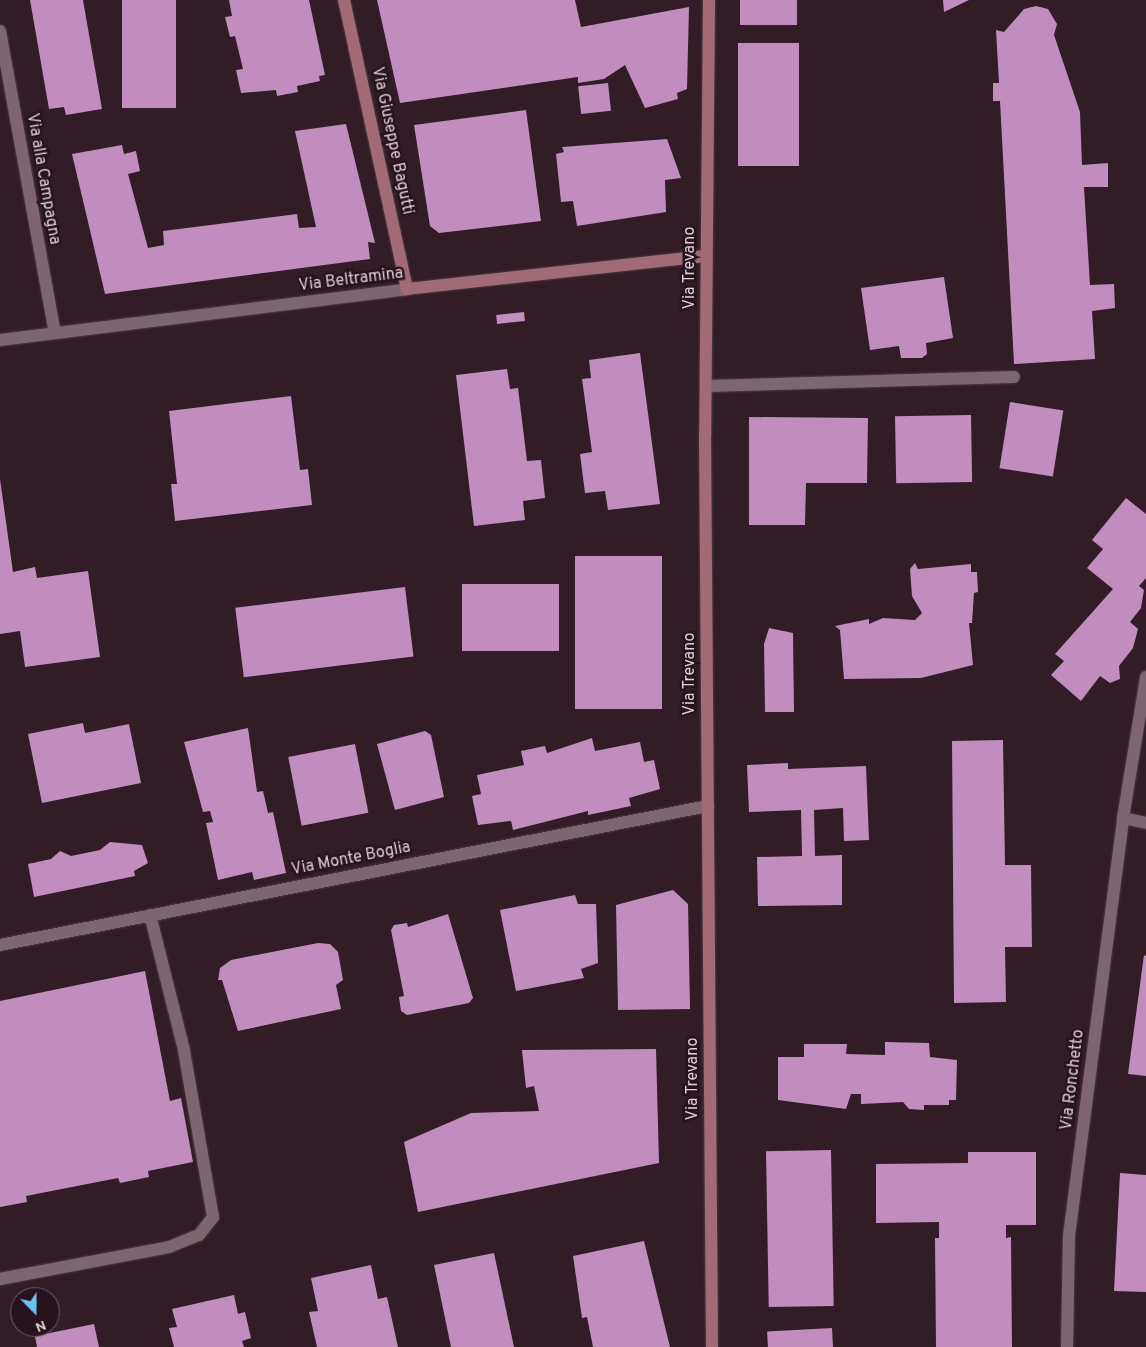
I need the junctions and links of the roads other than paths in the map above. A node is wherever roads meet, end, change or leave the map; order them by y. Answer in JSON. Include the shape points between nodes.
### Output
{"nodes":[{"id":1,"x":344,"y":0,"type":"edge"},
{"id":2,"x":709,"y":0,"type":"edge"},
{"id":3,"x":0,"y":31,"type":"edge"},
{"id":4,"x":706,"y":256,"type":"junction"},
{"id":5,"x":407,"y":289,"type":"junction"},
{"id":6,"x":55,"y":333,"type":"junction"},
{"id":7,"x":0,"y":340,"type":"edge"},
{"id":8,"x":1014,"y":377,"type":"dead end"},
{"id":9,"x":706,"y":386,"type":"junction"},
{"id":10,"x":1146,"y":677,"type":"edge"},
{"id":11,"x":708,"y":806,"type":"junction"},
{"id":12,"x":1123,"y":818,"type":"junction"},
{"id":13,"x":1146,"y":823,"type":"edge"},
{"id":14,"x":150,"y":915,"type":"junction"},
{"id":15,"x":0,"y":944,"type":"edge"},
{"id":16,"x":0,"y":1279,"type":"edge"},
{"id":17,"x":712,"y":1347,"type":"edge"},
{"id":18,"x":1067,"y":1347,"type":"edge"}],
"edges":[{"from":1,"to":5,"type":"main road","name":"Via Giuseppe Bagutti"},
{"from":2,"to":4,"type":"main road","name":"Via Trevano"},
{"from":3,"to":6,"type":"street","name":"Via alla Campagna"},
{"from":4,"to":5,"type":"main road","name":"Via Beltramina"},
{"from":4,"to":9,"type":"main road","name":"Via Trevano"},
{"from":5,"to":6,"type":"street","name":"Via Beltramina"},
{"from":6,"to":7,"type":"street","name":"Via Beltramina"},
{"from":8,"to":9,"type":"street"},
{"from":9,"to":11,"type":"main road","name":"Via Trevano"},
{"from":10,"to":12,"type":"street","name":"Via Ronchetto"},
{"from":11,"to":14,"type":"street","name":"Via Monte Boglia"},
{"from":11,"to":17,"type":"main road","name":"Via Trevano"},
{"from":12,"to":13,"type":"street"},
{"from":12,"to":18,"type":"street","name":"Via Ronchetto","via":[[1069,1236]]},
{"from":14,"to":15,"type":"street","name":"Via Monte Boglia"},
{"from":14,"to":16,"type":"street","via":[[184,1050],[213,1217],[199,1235],[169,1247]]}]}
